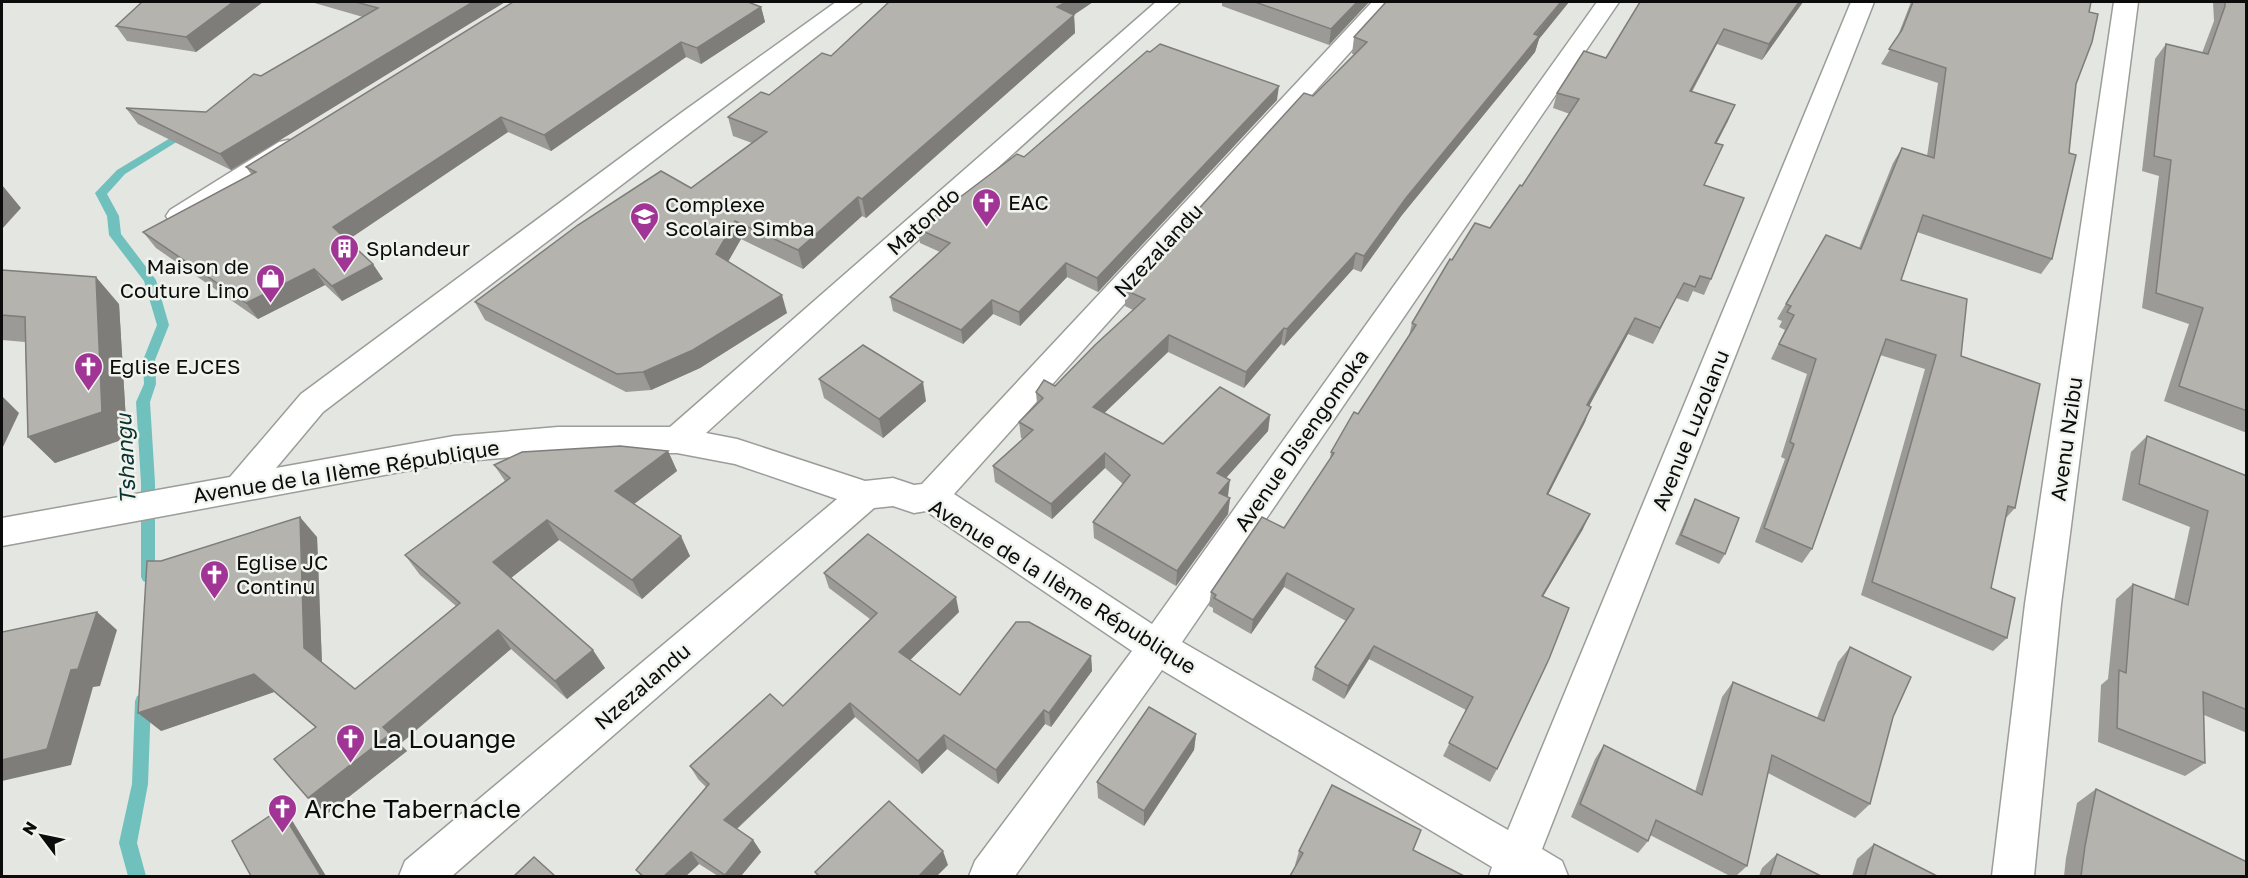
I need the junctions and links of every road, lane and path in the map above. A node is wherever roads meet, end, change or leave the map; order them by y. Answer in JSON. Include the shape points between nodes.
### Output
{"nodes":[{"id":1,"x":850,"y":2,"type":"edge"},
{"id":2,"x":1169,"y":2,"type":"edge"},
{"id":3,"x":1384,"y":2,"type":"edge"},
{"id":4,"x":1608,"y":2,"type":"edge"},
{"id":5,"x":1863,"y":2,"type":"edge"},
{"id":6,"x":2126,"y":2,"type":"edge"},
{"id":7,"x":311,"y":134,"type":"edge"},
{"id":8,"x":180,"y":216,"type":"edge"},
{"id":9,"x":677,"y":440,"type":"junction"},
{"id":10,"x":241,"y":487,"type":"junction"},
{"id":11,"x":865,"y":495,"type":"junction"},
{"id":12,"x":931,"y":497,"type":"junction"},
{"id":13,"x":2,"y":532,"type":"edge"},
{"id":14,"x":1157,"y":647,"type":"junction"},
{"id":15,"x":1525,"y":870,"type":"edge"},
{"id":16,"x":420,"y":876,"type":"edge"},
{"id":17,"x":990,"y":876,"type":"edge"},
{"id":18,"x":2013,"y":876,"type":"edge"}],
"edges":[{"from":1,"to":10,"type":"street","via":[[312,402]]},
{"from":2,"to":9,"type":"street","name":"Matondo"},
{"from":3,"to":12,"type":"street","name":"Nzezalandu"},
{"from":4,"to":14,"type":"street","name":"Avenue Disengomoka"},
{"from":5,"to":15,"type":"street","name":"Avenue Luzolanu"},
{"from":6,"to":18,"type":"street","name":"Avenu Nzibu","via":[[2043,604]]},
{"from":7,"to":8,"type":"street"},
{"from":9,"to":10,"type":"street","name":"Avenue de la IIème République","via":[[558,440],[454,449]]},
{"from":9,"to":11,"type":"street","name":"Avenue de la IIème République","via":[[737,452]]},
{"from":10,"to":13,"type":"street","name":"Avenue de la IIème République"},
{"from":11,"to":12,"type":"street","name":"Avenue de la IIème République","via":[[892,492],[914,499]]},
{"from":11,"to":16,"type":"street","name":"Nzezalandu"},
{"from":12,"to":14,"type":"street","name":"Avenue de la IIème République"},
{"from":14,"to":15,"type":"street","name":"Avenue de la IIème République"},
{"from":14,"to":17,"type":"street","name":"Avenue Disengomoka"}]}
